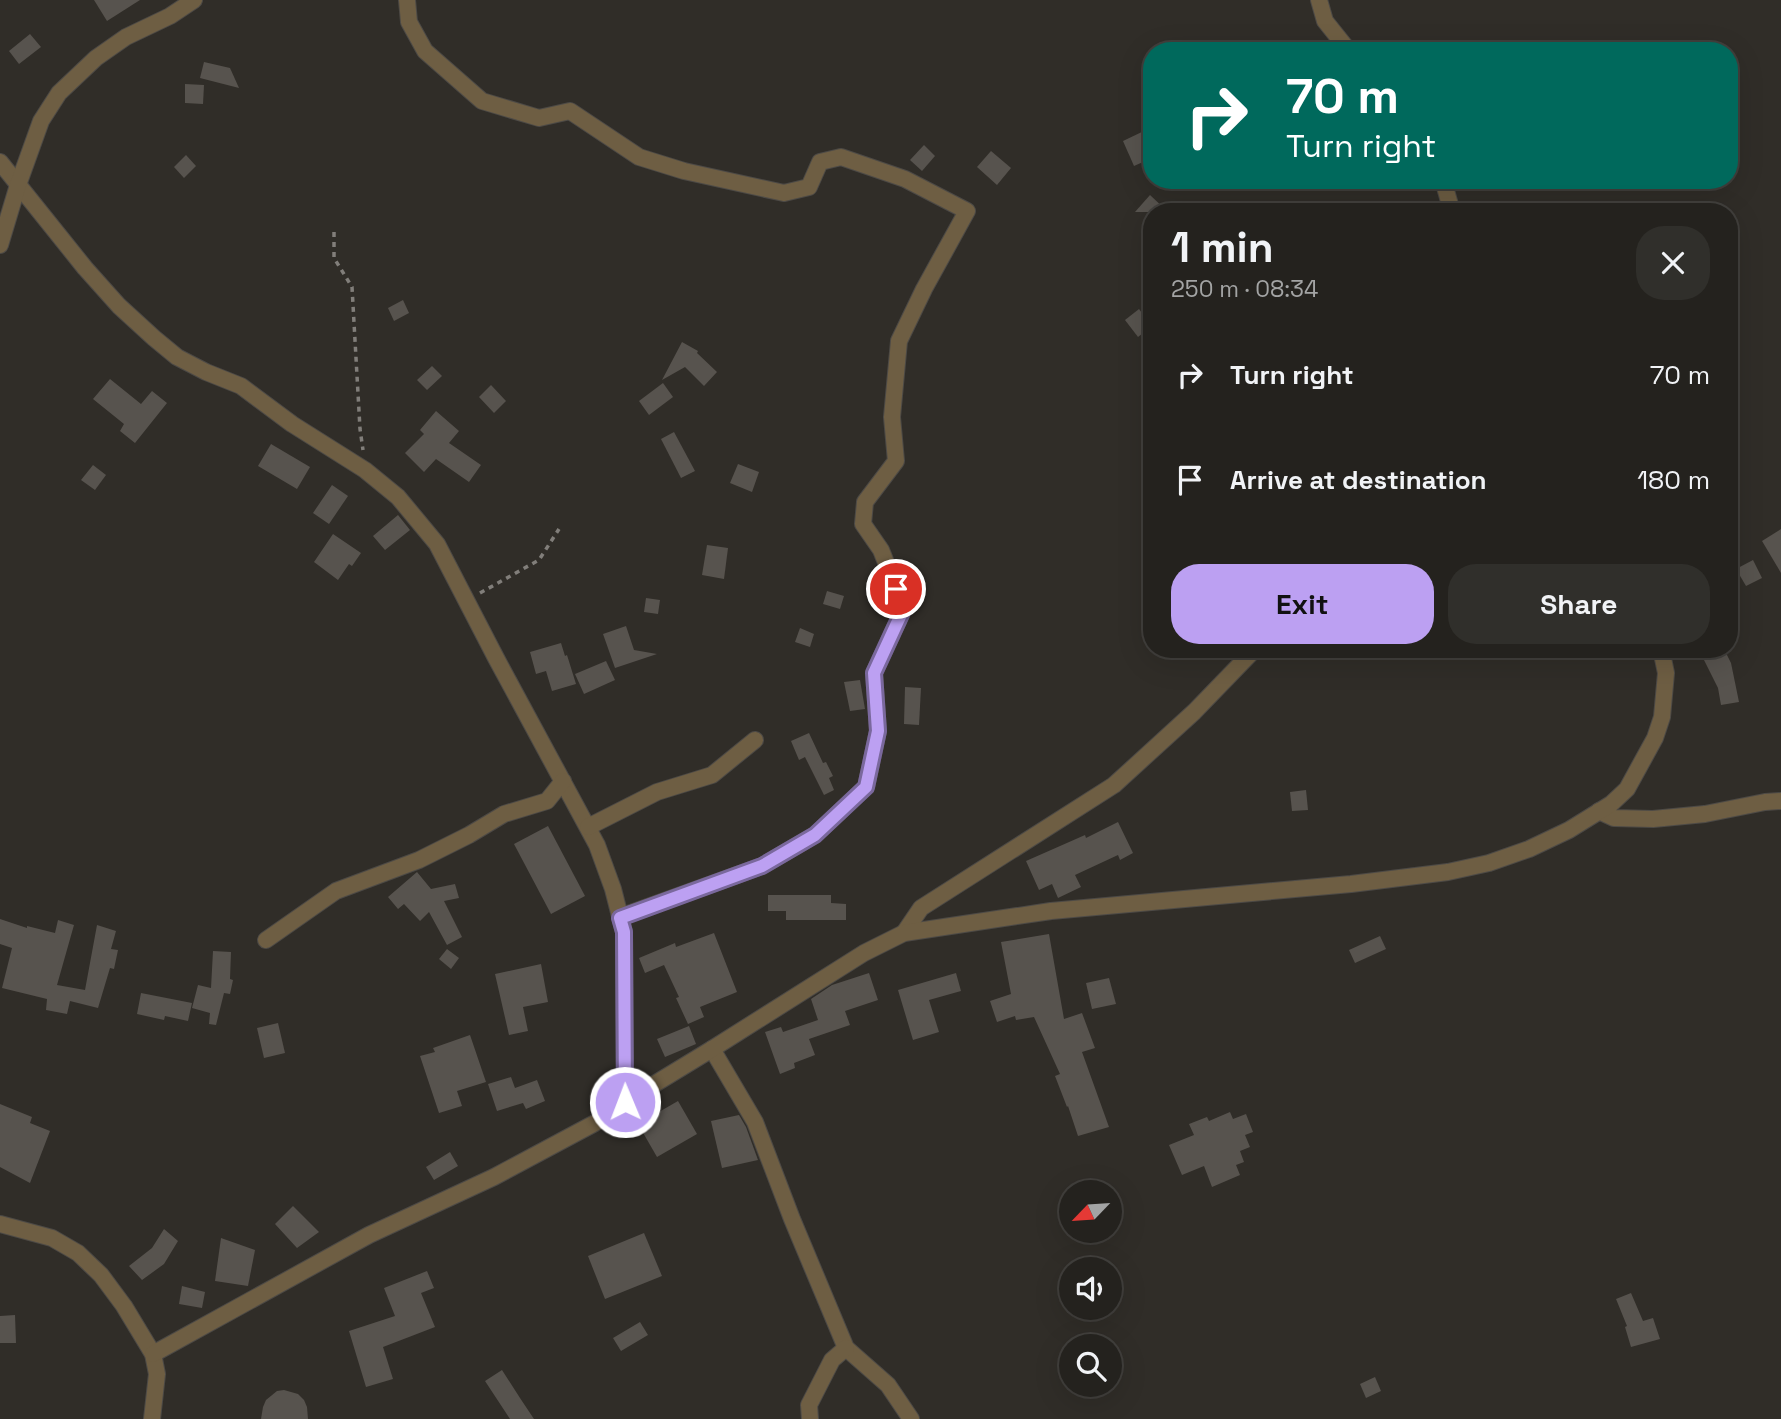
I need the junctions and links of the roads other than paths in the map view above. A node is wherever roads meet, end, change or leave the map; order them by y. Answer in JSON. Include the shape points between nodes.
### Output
{"nodes":[{"id":1,"x":194,"y":0,"type":"edge"},
{"id":2,"x":408,"y":0,"type":"edge"},
{"id":3,"x":1319,"y":0,"type":"edge"},
{"id":4,"x":1342,"y":42,"type":"edge"},
{"id":5,"x":0,"y":162,"type":"edge"},
{"id":6,"x":18,"y":185,"type":"junction"},
{"id":7,"x":0,"y":245,"type":"edge"},
{"id":8,"x":1246,"y":658,"type":"edge"},
{"id":9,"x":1663,"y":658,"type":"edge"},
{"id":10,"x":755,"y":740,"type":"dead end"},
{"id":11,"x":563,"y":781,"type":"junction"},
{"id":12,"x":1781,"y":801,"type":"edge"},
{"id":13,"x":1599,"y":811,"type":"junction"},
{"id":14,"x":588,"y":827,"type":"junction"},
{"id":15,"x":620,"y":918,"type":"junction"},
{"id":16,"x":904,"y":933,"type":"junction"},
{"id":17,"x":266,"y":940,"type":"dead end"},
{"id":18,"x":712,"y":1049,"type":"junction"},
{"id":19,"x":625,"y":1102,"type":"junction"},
{"id":20,"x":0,"y":1224,"type":"edge"},
{"id":21,"x":846,"y":1348,"type":"junction"},
{"id":22,"x":153,"y":1354,"type":"junction"},
{"id":23,"x":152,"y":1419,"type":"edge"},
{"id":24,"x":810,"y":1419,"type":"edge"},
{"id":25,"x":911,"y":1419,"type":"edge"}],
"edges":[{"from":1,"to":6,"type":"street","via":[[126,37],[60,93],[41,121]]},
{"from":2,"to":15,"type":"street","via":[[409,22],[425,51],[482,101],[539,118],[570,111],[639,157],[783,193],[809,187],[820,162],[841,157],[905,180],[967,211],[899,341],[892,416],[896,460],[865,502],[863,524],[881,550],[904,608],[874,673],[878,731],[866,787],[815,835],[762,866]]},
{"from":3,"to":4,"type":"street","via":[[1325,21]]},
{"from":5,"to":6,"type":"street"},
{"from":6,"to":7,"type":"street"},
{"from":6,"to":11,"type":"street","via":[[118,306],[177,357],[241,386],[398,497],[437,544]]},
{"from":8,"to":16,"type":"street","via":[[1114,785],[921,908]]},
{"from":9,"to":13,"type":"street","via":[[1662,717],[1655,738],[1626,789]]},
{"from":10,"to":14,"type":"street","via":[[712,775],[657,792]]},
{"from":11,"to":14,"type":"street"},
{"from":11,"to":17,"type":"street","via":[[547,801],[504,814],[419,860],[336,891]]},
{"from":12,"to":13,"type":"street","via":[[1653,819],[1614,818]]},
{"from":13,"to":16,"type":"street","via":[[1529,849],[1448,872],[1051,911]]},
{"from":14,"to":15,"type":"street"},
{"from":15,"to":19,"type":"street","via":[[624,932]]},
{"from":16,"to":18,"type":"street","via":[[864,953]]},
{"from":18,"to":19,"type":"street"},
{"from":18,"to":21,"type":"street","via":[[755,1122]]},
{"from":19,"to":22,"type":"street","via":[[494,1177],[369,1235]]},
{"from":20,"to":22,"type":"street","via":[[52,1238],[78,1252],[124,1306]]},
{"from":21,"to":24,"type":"street","via":[[832,1360],[809,1405]]},
{"from":21,"to":25,"type":"street","via":[[888,1385]]},
{"from":22,"to":23,"type":"street","via":[[157,1374]]}]}
